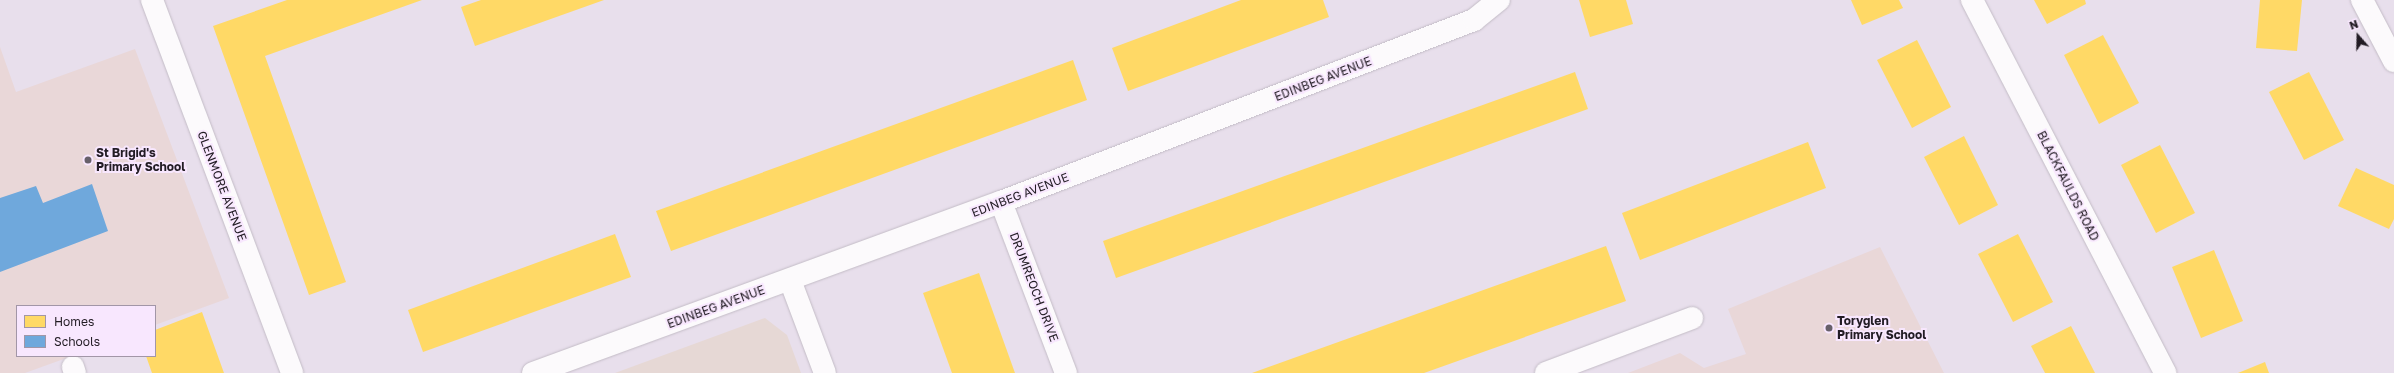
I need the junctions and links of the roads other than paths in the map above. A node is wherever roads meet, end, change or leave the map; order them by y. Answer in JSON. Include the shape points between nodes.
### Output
{"nodes":[{"id":1,"x":152,"y":0,"type":"edge"},
{"id":2,"x":1498,"y":0,"type":"edge"},
{"id":3,"x":1972,"y":0,"type":"edge"},
{"id":4,"x":2362,"y":0,"type":"edge"},
{"id":5,"x":2394,"y":61,"type":"edge"},
{"id":6,"x":1001,"y":202,"type":"junction"},
{"id":7,"x":790,"y":280,"type":"junction"},
{"id":8,"x":1692,"y":318,"type":"dead end"},
{"id":9,"x":292,"y":373,"type":"edge"},
{"id":10,"x":534,"y":373,"type":"edge"},
{"id":11,"x":825,"y":373,"type":"edge"},
{"id":12,"x":1066,"y":373,"type":"edge"},
{"id":13,"x":1546,"y":373,"type":"edge"},
{"id":14,"x":2165,"y":373,"type":"edge"}],
"edges":[{"from":1,"to":9,"type":"street","name":"GLENMORE AVENUE"},
{"from":2,"to":6,"type":"street","name":"EDINBEG AVENUE","via":[[1474,20]]},
{"from":3,"to":14,"type":"street","name":"BLACKFAULDS ROAD"},
{"from":4,"to":5,"type":"street"},
{"from":6,"to":7,"type":"street","name":"EDINBEG AVENUE"},
{"from":6,"to":12,"type":"street","name":"DRUMREOCH DRIVE"},
{"from":7,"to":10,"type":"street","name":"EDINBEG AVENUE"},
{"from":7,"to":11,"type":"street"},
{"from":8,"to":13,"type":"street"}]}
